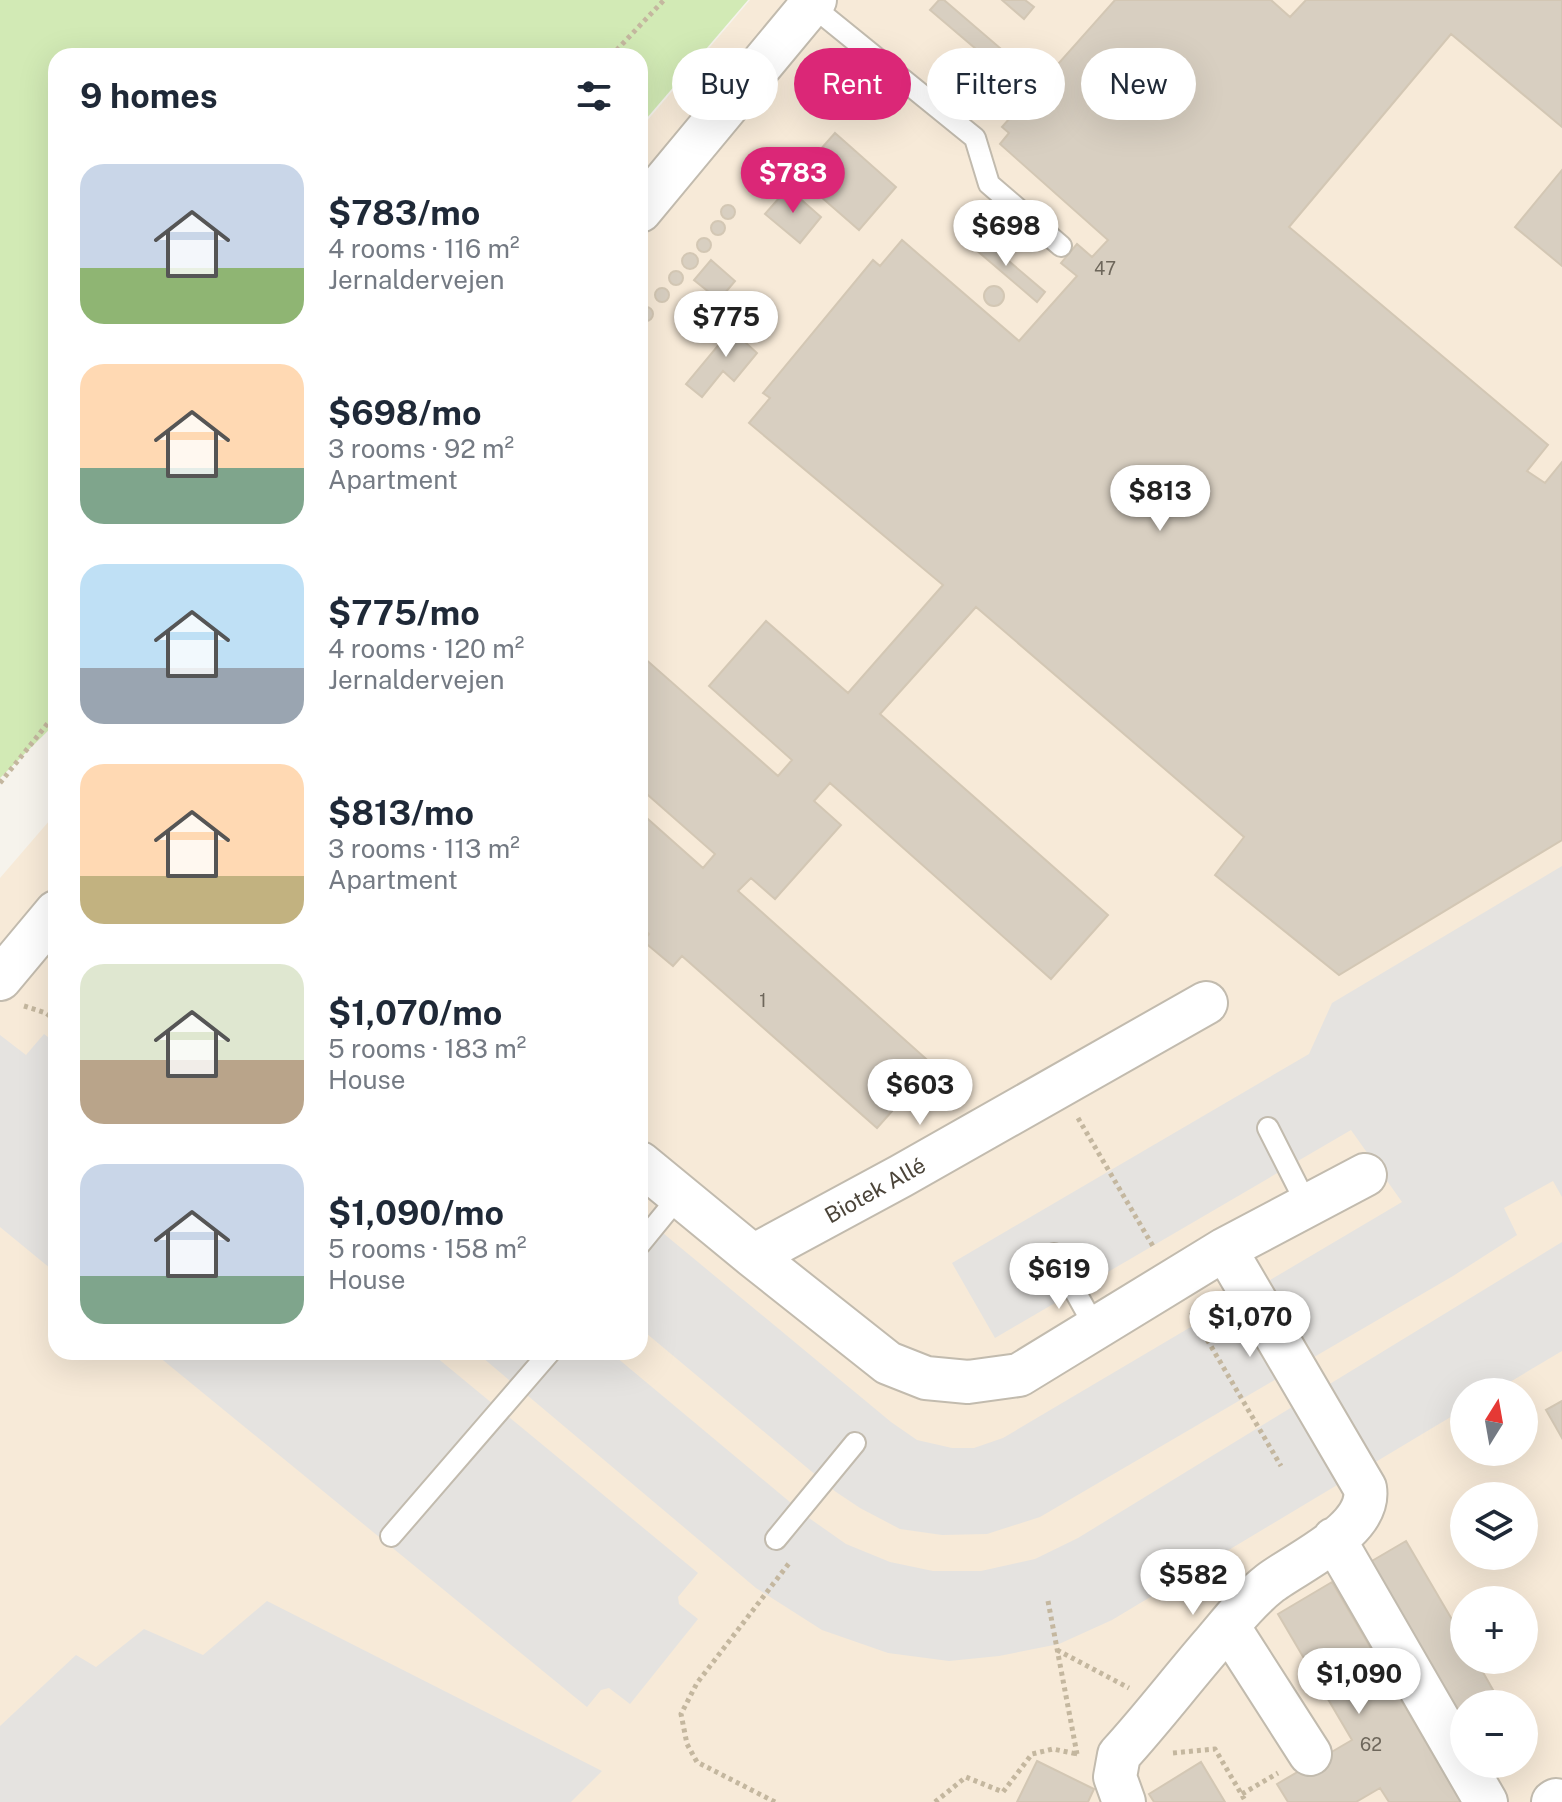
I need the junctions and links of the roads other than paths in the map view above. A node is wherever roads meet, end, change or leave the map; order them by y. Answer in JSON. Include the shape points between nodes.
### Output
{"nodes":[{"id":1,"x":813,"y":3,"type":"edge"},
{"id":2,"x":648,"y":201,"type":"edge"},
{"id":3,"x":1061,"y":246,"type":"dead end"},
{"id":4,"x":48,"y":922,"type":"edge"},
{"id":5,"x":0,"y":979,"type":"edge"},
{"id":6,"x":1206,"y":1003,"type":"dead end"},
{"id":7,"x":1268,"y":1128,"type":"dead end"},
{"id":8,"x":648,"y":1169,"type":"edge"},
{"id":9,"x":1365,"y":1175,"type":"dead end"},
{"id":10,"x":680,"y":1195,"type":"junction"},
{"id":11,"x":1307,"y":1205,"type":"junction"},
{"id":12,"x":648,"y":1234,"type":"edge"},
{"id":13,"x":1225,"y":1249,"type":"junction"},
{"id":14,"x":1054,"y":1254,"type":"dead end"},
{"id":15,"x":753,"y":1256,"type":"junction"},
{"id":16,"x":1095,"y":1327,"type":"junction"},
{"id":17,"x":543,"y":1360,"type":"edge"},
{"id":18,"x":855,"y":1443,"type":"dead end"},
{"id":19,"x":391,"y":1536,"type":"dead end"},
{"id":20,"x":776,"y":1539,"type":"dead end"},
{"id":21,"x":1334,"y":1539,"type":"junction"},
{"id":22,"x":1228,"y":1626,"type":"junction"},
{"id":23,"x":1450,"y":1740,"type":"edge"},
{"id":24,"x":1310,"y":1754,"type":"dead end"},
{"id":25,"x":1472,"y":1778,"type":"edge"},
{"id":26,"x":1120,"y":1785,"type":"edge"},
{"id":27,"x":1486,"y":1802,"type":"edge"}],
"edges":[{"from":1,"to":2,"type":"street"},
{"from":1,"to":3,"type":"lane","via":[[975,138],[989,184]]},
{"from":4,"to":5,"type":"street"},
{"from":6,"to":15,"type":"street","name":"Biotek Allé"},
{"from":7,"to":11,"type":"lane"},
{"from":8,"to":10,"type":"street"},
{"from":9,"to":11,"type":"street"},
{"from":10,"to":12,"type":"lane"},
{"from":10,"to":15,"type":"street"},
{"from":11,"to":13,"type":"street"},
{"from":13,"to":16,"type":"street"},
{"from":13,"to":21,"type":"street","via":[[1365,1488],[1363,1509]]},
{"from":14,"to":16,"type":"lane"},
{"from":15,"to":16,"type":"street","via":[[888,1363],[926,1378],[968,1382],[1019,1375]]},
{"from":17,"to":19,"type":"lane"},
{"from":18,"to":20,"type":"lane"},
{"from":21,"to":22,"type":"street","via":[[1268,1584]]},
{"from":21,"to":23,"type":"street"},
{"from":22,"to":24,"type":"street"},
{"from":22,"to":26,"type":"street","via":[[1119,1755]]},
{"from":25,"to":27,"type":"street"}]}
